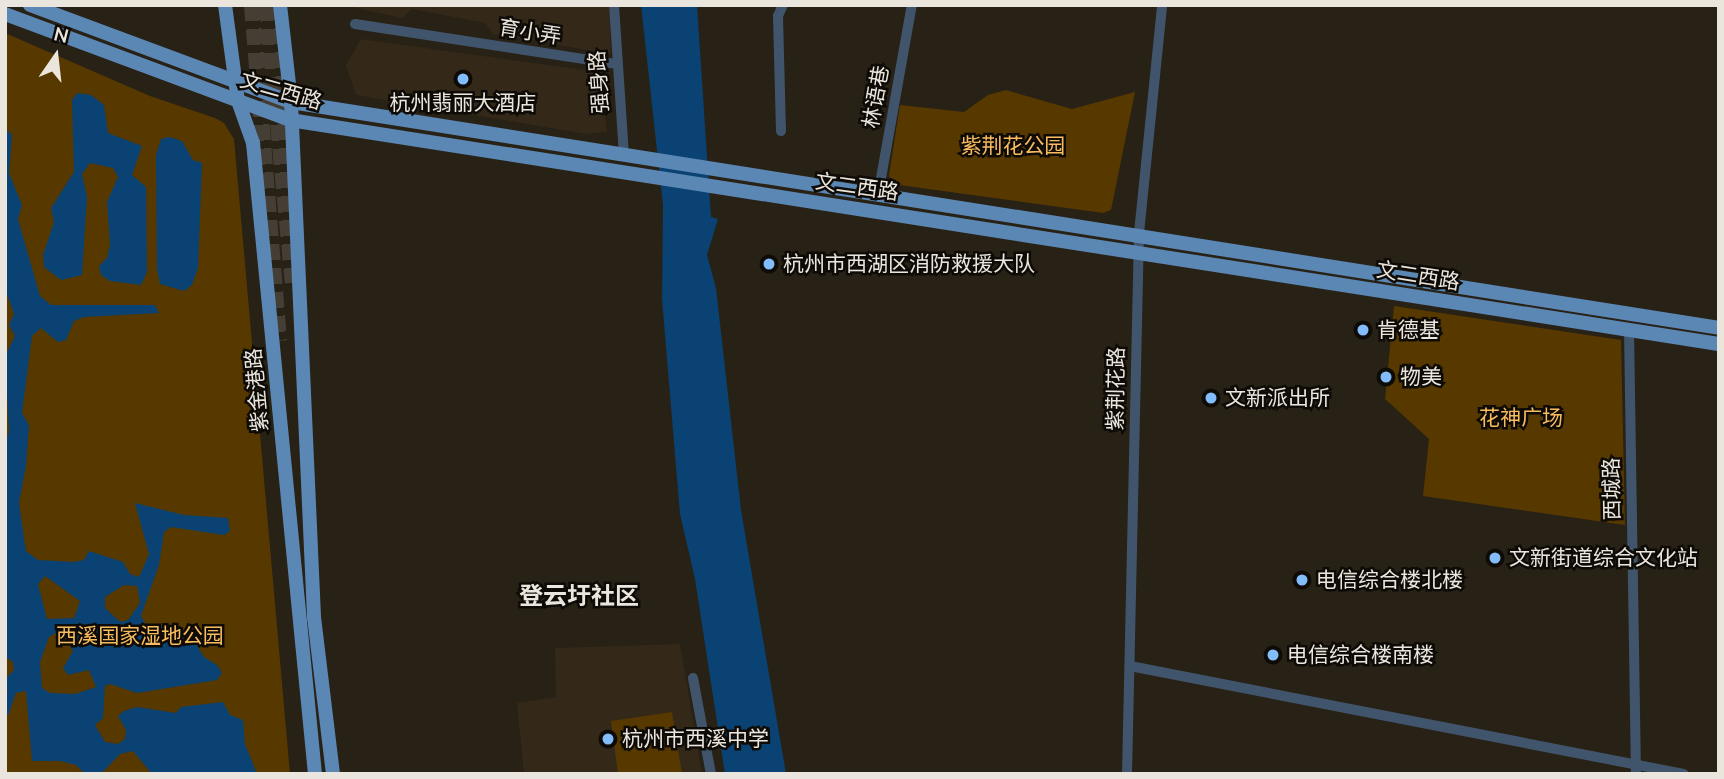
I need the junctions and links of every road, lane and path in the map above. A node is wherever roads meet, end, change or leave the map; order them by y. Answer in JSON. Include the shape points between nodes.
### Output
{"nodes":[{"id":1,"x":30,"y":5,"type":"edge"},
{"id":2,"x":225,"y":5,"type":"edge"},
{"id":3,"x":280,"y":5,"type":"edge"},
{"id":4,"x":614,"y":5,"type":"edge"},
{"id":5,"x":783,"y":5,"type":"edge"},
{"id":6,"x":912,"y":5,"type":"edge"},
{"id":7,"x":1161,"y":5,"type":"edge"},
{"id":8,"x":48,"y":9,"type":"edge"},
{"id":9,"x":5,"y":14,"type":"edge"},
{"id":10,"x":355,"y":24,"type":"dead end"},
{"id":11,"x":617,"y":64,"type":"junction"},
{"id":12,"x":235,"y":83,"type":"junction"},
{"id":13,"x":238,"y":102,"type":"junction"},
{"id":14,"x":291,"y":102,"type":"junction"},
{"id":15,"x":290,"y":120,"type":"junction"},
{"id":16,"x":781,"y":131,"type":"dead end"},
{"id":17,"x":624,"y":156,"type":"junction"},
{"id":18,"x":878,"y":195,"type":"junction"},
{"id":19,"x":1139,"y":233,"type":"junction"},
{"id":20,"x":1139,"y":252,"type":"junction"},
{"id":21,"x":1719,"y":328,"type":"edge"},
{"id":22,"x":1629,"y":330,"type":"junction"},
{"id":23,"x":1719,"y":344,"type":"edge"},
{"id":24,"x":1130,"y":666,"type":"junction"},
{"id":25,"x":693,"y":678,"type":"dead end"},
{"id":26,"x":1636,"y":769,"type":"edge"},
{"id":27,"x":315,"y":774,"type":"edge"},
{"id":28,"x":333,"y":774,"type":"edge"},
{"id":29,"x":711,"y":774,"type":"edge"},
{"id":30,"x":1127,"y":774,"type":"edge"},
{"id":31,"x":1684,"y":774,"type":"edge"}],
"edges":[{"from":1,"to":8,"type":"main road","name":"文二西路"},
{"from":2,"to":12,"type":"main road","name":"紫金港路"},
{"from":3,"to":14,"type":"main road"},
{"from":4,"to":11,"type":"street","name":"强身路"},
{"from":5,"to":16,"type":"street","via":[[778,16]]},
{"from":6,"to":18,"type":"street","name":"林语巷"},
{"from":7,"to":19,"type":"street","name":"紫荆花路"},
{"from":8,"to":12,"type":"main road","name":"文二西路"},
{"from":9,"to":13,"type":"main road","name":"文二西路"},
{"from":10,"to":11,"type":"street","name":"育小弄"},
{"from":11,"to":17,"type":"street","name":"强身路"},
{"from":12,"to":13,"type":"main road","name":"紫金港路"},
{"from":12,"to":14,"type":"main road","name":"文二西路"},
{"from":13,"to":15,"type":"main road","name":"文二西路"},
{"from":13,"to":27,"type":"main road","name":"紫金港路","via":[[253,143]]},
{"from":14,"to":15,"type":"main road"},
{"from":14,"to":17,"type":"main road","name":"文二西路"},
{"from":15,"to":20,"type":"main road","name":"文二西路","via":[[653,180]]},
{"from":15,"to":28,"type":"main road","via":[[314,617]]},
{"from":17,"to":18,"type":"main road","name":"文二西路"},
{"from":18,"to":19,"type":"main road","name":"文二西路"},
{"from":19,"to":20,"type":"street","name":"紫荆花路"},
{"from":19,"to":21,"type":"main road","name":"文二西路"},
{"from":20,"to":22,"type":"main road","name":"文二西路"},
{"from":20,"to":24,"type":"street","name":"紫荆花路"},
{"from":22,"to":23,"type":"main road","name":"文二西路"},
{"from":22,"to":26,"type":"street","name":"西城路"},
{"from":24,"to":26,"type":"street"},
{"from":24,"to":30,"type":"street","name":"紫荆花路"},
{"from":25,"to":29,"type":"street"},
{"from":26,"to":31,"type":"street"}]}
